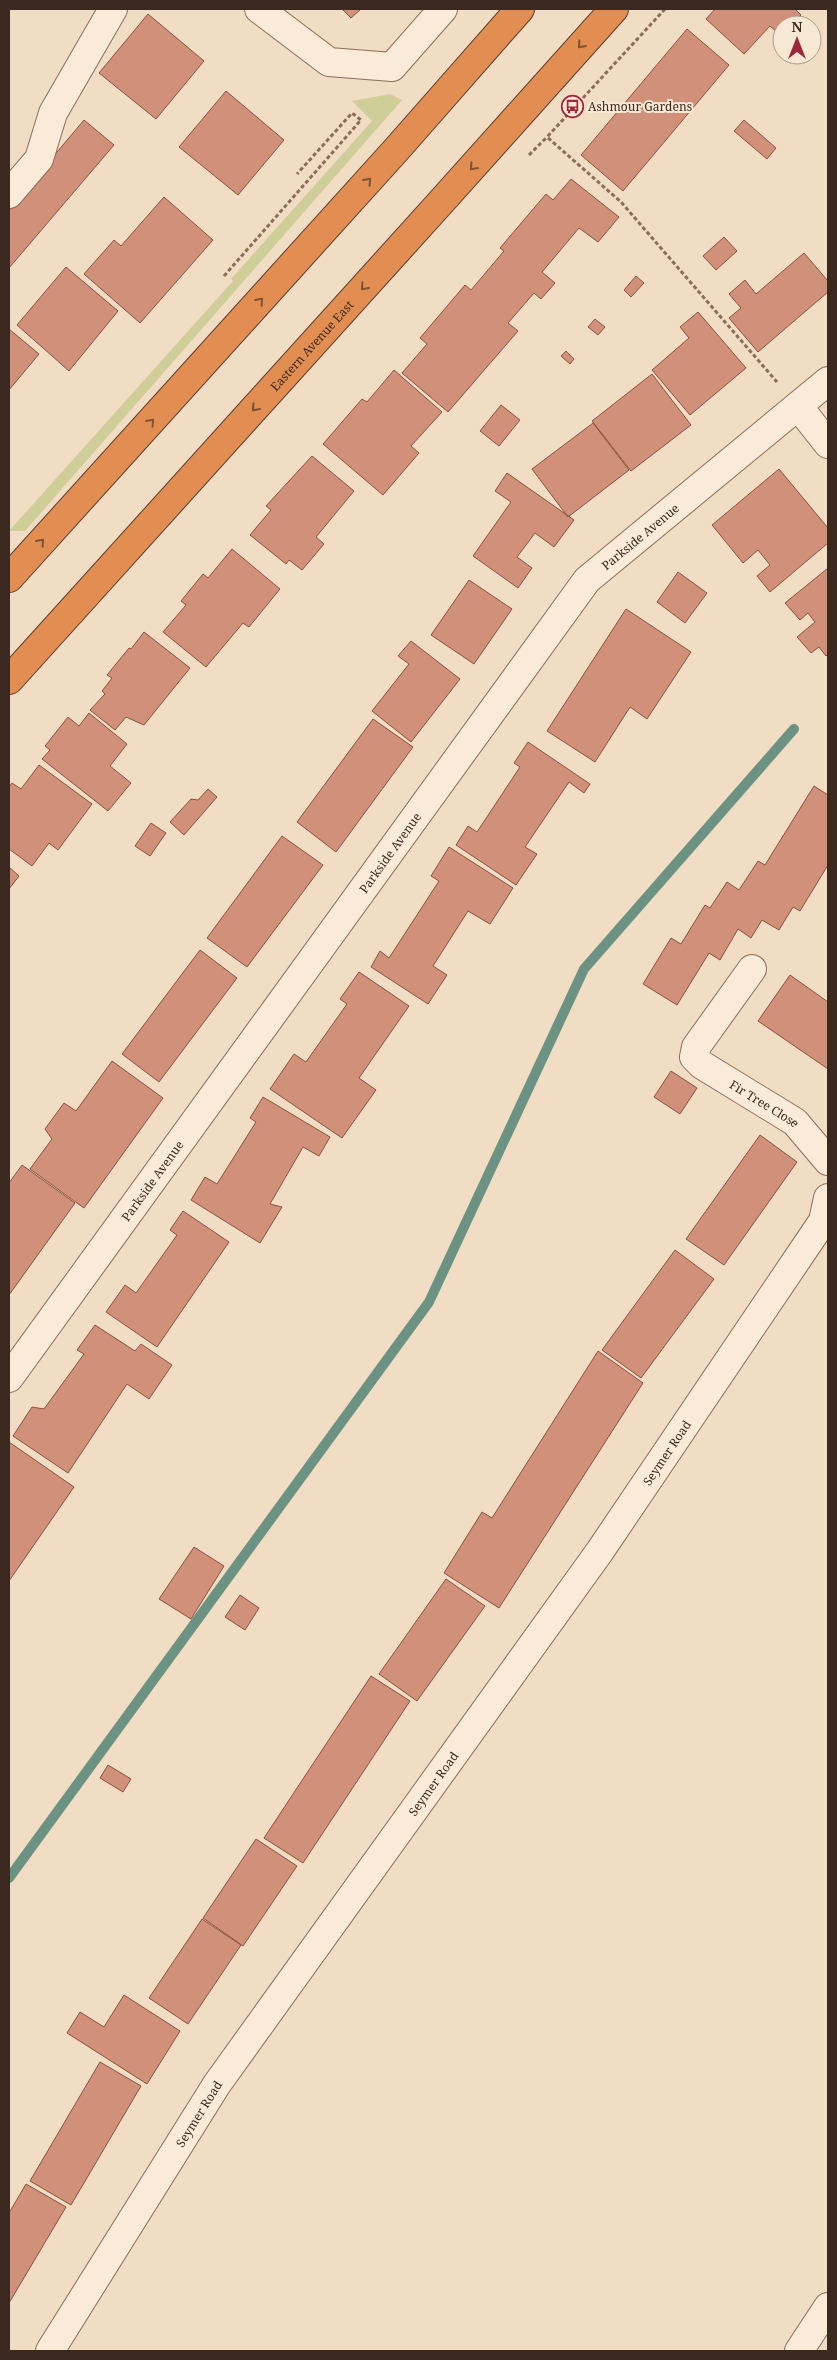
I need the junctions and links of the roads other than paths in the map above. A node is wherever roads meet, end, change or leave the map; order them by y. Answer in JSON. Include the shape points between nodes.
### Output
{"nodes":[{"id":1,"x":113,"y":9,"type":"edge"},
{"id":2,"x":259,"y":9,"type":"edge"},
{"id":3,"x":443,"y":9,"type":"edge"},
{"id":4,"x":520,"y":9,"type":"edge"},
{"id":5,"x":614,"y":9,"type":"edge"},
{"id":6,"x":9,"y":194,"type":"edge"},
{"id":7,"x":828,"y":380,"type":"edge"},
{"id":8,"x":798,"y":406,"type":"junction"},
{"id":9,"x":828,"y":444,"type":"edge"},
{"id":10,"x":9,"y":578,"type":"edge"},
{"id":11,"x":9,"y":680,"type":"edge"},
{"id":12,"x":752,"y":969,"type":"dead end"},
{"id":13,"x":828,"y":1161,"type":"edge"},
{"id":14,"x":826,"y":1215,"type":"edge"},
{"id":15,"x":9,"y":1378,"type":"edge"},
{"id":16,"x":828,"y":2307,"type":"edge"},
{"id":17,"x":50,"y":2351,"type":"edge"},
{"id":18,"x":799,"y":2351,"type":"edge"}],
"edges":[{"from":1,"to":6,"type":"street","via":[[53,114],[39,159]]},
{"from":2,"to":3,"type":"street","via":[[328,62],[392,67]]},
{"from":10,"to":4,"type":"highway","one_way":true},
{"from":5,"to":11,"type":"highway","name":"Eastern Avenue East","one_way":true},
{"from":7,"to":8,"type":"street","name":"Parkside Avenue"},
{"from":8,"to":9,"type":"street"},
{"from":8,"to":15,"type":"street","name":"Parkside Avenue","via":[[587,580]]},
{"from":12,"to":13,"type":"street","name":"Fir Tree Close","via":[[696,1047],[694,1057],[795,1122]]},
{"from":14,"to":17,"type":"street","name":"Seymer Road","via":[[600,1551],[217,2084]]},
{"from":16,"to":18,"type":"street"}]}
